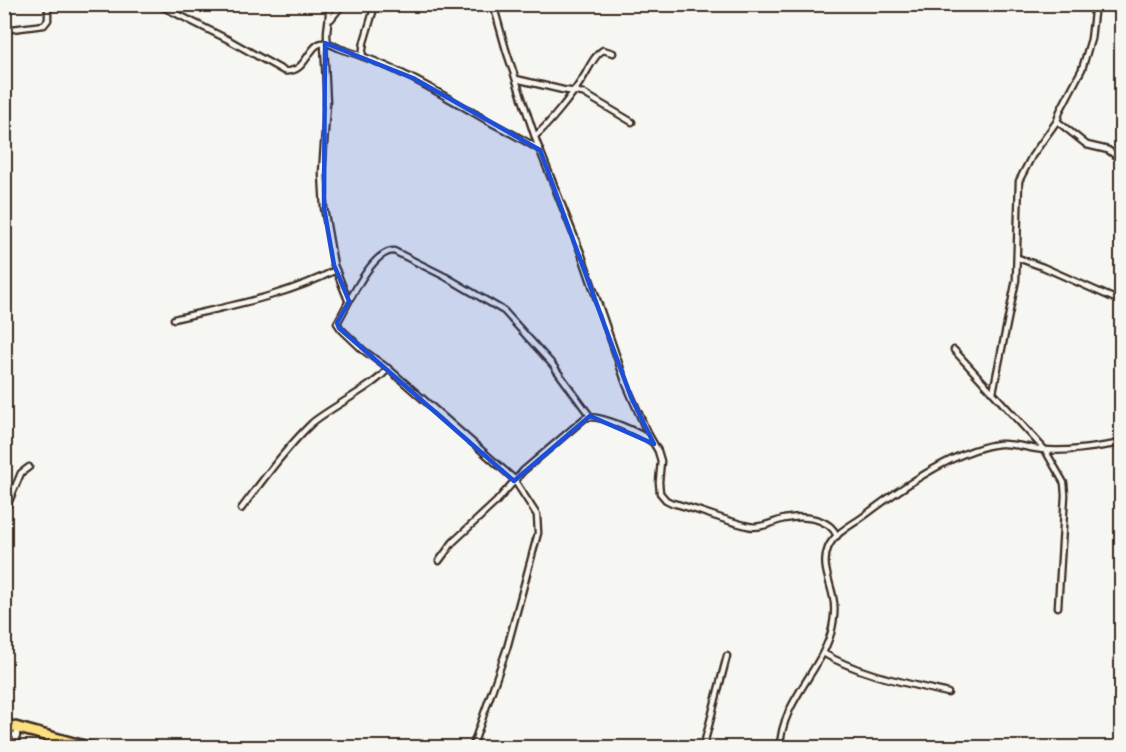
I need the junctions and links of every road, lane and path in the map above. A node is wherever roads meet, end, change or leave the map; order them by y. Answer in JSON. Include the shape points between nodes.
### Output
{"nodes":[{"id":1,"x":48,"y":4,"type":"edge"},
{"id":2,"x":157,"y":4,"type":"edge"},
{"id":3,"x":328,"y":4,"type":"edge"},
{"id":4,"x":343,"y":4,"type":"edge"},
{"id":5,"x":493,"y":4,"type":"edge"},
{"id":6,"x":1095,"y":4,"type":"edge"},
{"id":7,"x":373,"y":12,"type":"dead end"},
{"id":8,"x":329,"y":21,"type":"junction"},
{"id":9,"x":4,"y":30,"type":"edge"},
{"id":10,"x":326,"y":44,"type":"junction"},
{"id":11,"x":614,"y":53,"type":"dead end"},
{"id":12,"x":362,"y":56,"type":"junction"},
{"id":13,"x":516,"y":79,"type":"junction"},
{"id":14,"x":574,"y":91,"type":"junction"},
{"id":15,"x":1057,"y":121,"type":"junction"},
{"id":16,"x":632,"y":122,"type":"dead end"},
{"id":17,"x":535,"y":136,"type":"junction"},
{"id":18,"x":540,"y":150,"type":"junction"},
{"id":19,"x":1122,"y":160,"type":"edge"},
{"id":20,"x":1018,"y":258,"type":"junction"},
{"id":21,"x":336,"y":270,"type":"junction"},
{"id":22,"x":348,"y":300,"type":"junction"},
{"id":23,"x":1122,"y":302,"type":"edge"},
{"id":24,"x":174,"y":319,"type":"dead end"},
{"id":25,"x":954,"y":350,"type":"dead end"},
{"id":26,"x":388,"y":368,"type":"junction"},
{"id":27,"x":993,"y":392,"type":"junction"},
{"id":28,"x":590,"y":416,"type":"junction"},
{"id":29,"x":1122,"y":443,"type":"edge"},
{"id":30,"x":654,"y":444,"type":"junction"},
{"id":31,"x":1045,"y":450,"type":"junction"},
{"id":32,"x":29,"y":467,"type":"dead end"},
{"id":33,"x":514,"y":481,"type":"junction"},
{"id":34,"x":241,"y":509,"type":"dead end"},
{"id":35,"x":4,"y":513,"type":"edge"},
{"id":36,"x":837,"y":536,"type":"junction"},
{"id":37,"x":439,"y":561,"type":"dead end"},
{"id":38,"x":1058,"y":607,"type":"dead end"},
{"id":39,"x":823,"y":653,"type":"junction"},
{"id":40,"x":727,"y":656,"type":"dead end"},
{"id":41,"x":948,"y":693,"type":"dead end"},
{"id":42,"x":4,"y":724,"type":"edge"},
{"id":43,"x":4,"y":732,"type":"edge"},
{"id":44,"x":18,"y":732,"type":"junction"},
{"id":45,"x":14,"y":747,"type":"edge"},
{"id":46,"x":93,"y":747,"type":"edge"},
{"id":47,"x":472,"y":747,"type":"edge"},
{"id":48,"x":703,"y":747,"type":"edge"},
{"id":49,"x":780,"y":747,"type":"edge"}],
"edges":[{"from":1,"to":9,"type":"street","via":[[44,25]]},
{"from":2,"to":10,"type":"street","via":[[287,72],[300,67],[313,49]]},
{"from":3,"to":8,"type":"street"},
{"from":4,"to":8,"type":"street"},
{"from":5,"to":13,"type":"street"},
{"from":6,"to":15,"type":"street","via":[[1086,57]]},
{"from":7,"to":12,"type":"street"},
{"from":8,"to":10,"type":"street"},
{"from":10,"to":12,"type":"street"},
{"from":10,"to":21,"type":"street","via":[[322,173],[324,208]]},
{"from":11,"to":14,"type":"street","via":[[603,50],[597,54]]},
{"from":12,"to":18,"type":"street","via":[[432,88]]},
{"from":13,"to":14,"type":"street"},
{"from":13,"to":17,"type":"street"},
{"from":14,"to":16,"type":"street","via":[[590,96]]},
{"from":14,"to":17,"type":"street"},
{"from":15,"to":19,"type":"street","via":[[1087,145],[1108,150]]},
{"from":15,"to":20,"type":"street","via":[[1019,181]]},
{"from":17,"to":18,"type":"street"},
{"from":18,"to":30,"type":"street","via":[[631,397]]},
{"from":20,"to":23,"type":"street"},
{"from":20,"to":27,"type":"street","via":[[1012,309]]},
{"from":21,"to":22,"type":"street"},
{"from":21,"to":24,"type":"street","via":[[278,293]]},
{"from":22,"to":26,"type":"street","via":[[338,326]]},
{"from":22,"to":28,"type":"street","via":[[378,260],[394,251],[504,311],[552,364]]},
{"from":25,"to":27,"type":"street"},
{"from":26,"to":33,"type":"street"},
{"from":26,"to":34,"type":"street","via":[[311,424]]},
{"from":27,"to":31,"type":"street"},
{"from":28,"to":30,"type":"street","via":[[632,431]]},
{"from":28,"to":33,"type":"street","via":[[580,420]]},
{"from":29,"to":31,"type":"street"},
{"from":30,"to":36,"type":"street","via":[[661,461],[659,488],[666,500],[748,526],[793,518],[812,519],[832,527]]},
{"from":31,"to":36,"type":"street","via":[[1000,444],[952,460],[886,498]]},
{"from":31,"to":38,"type":"street","via":[[1065,490]]},
{"from":32,"to":35,"type":"street","via":[[21,473]]},
{"from":33,"to":37,"type":"street"},
{"from":33,"to":47,"type":"street","via":[[537,515],[539,528],[507,648]]},
{"from":36,"to":39,"type":"street","via":[[829,545],[825,561],[835,616]]},
{"from":39,"to":41,"type":"street","via":[[879,675]]},
{"from":39,"to":49,"type":"street","via":[[787,715]]},
{"from":40,"to":48,"type":"street"},
{"from":42,"to":44,"type":"highway"},
{"from":43,"to":44,"type":"street"},
{"from":44,"to":45,"type":"street"},
{"from":44,"to":46,"type":"highway"}]}
